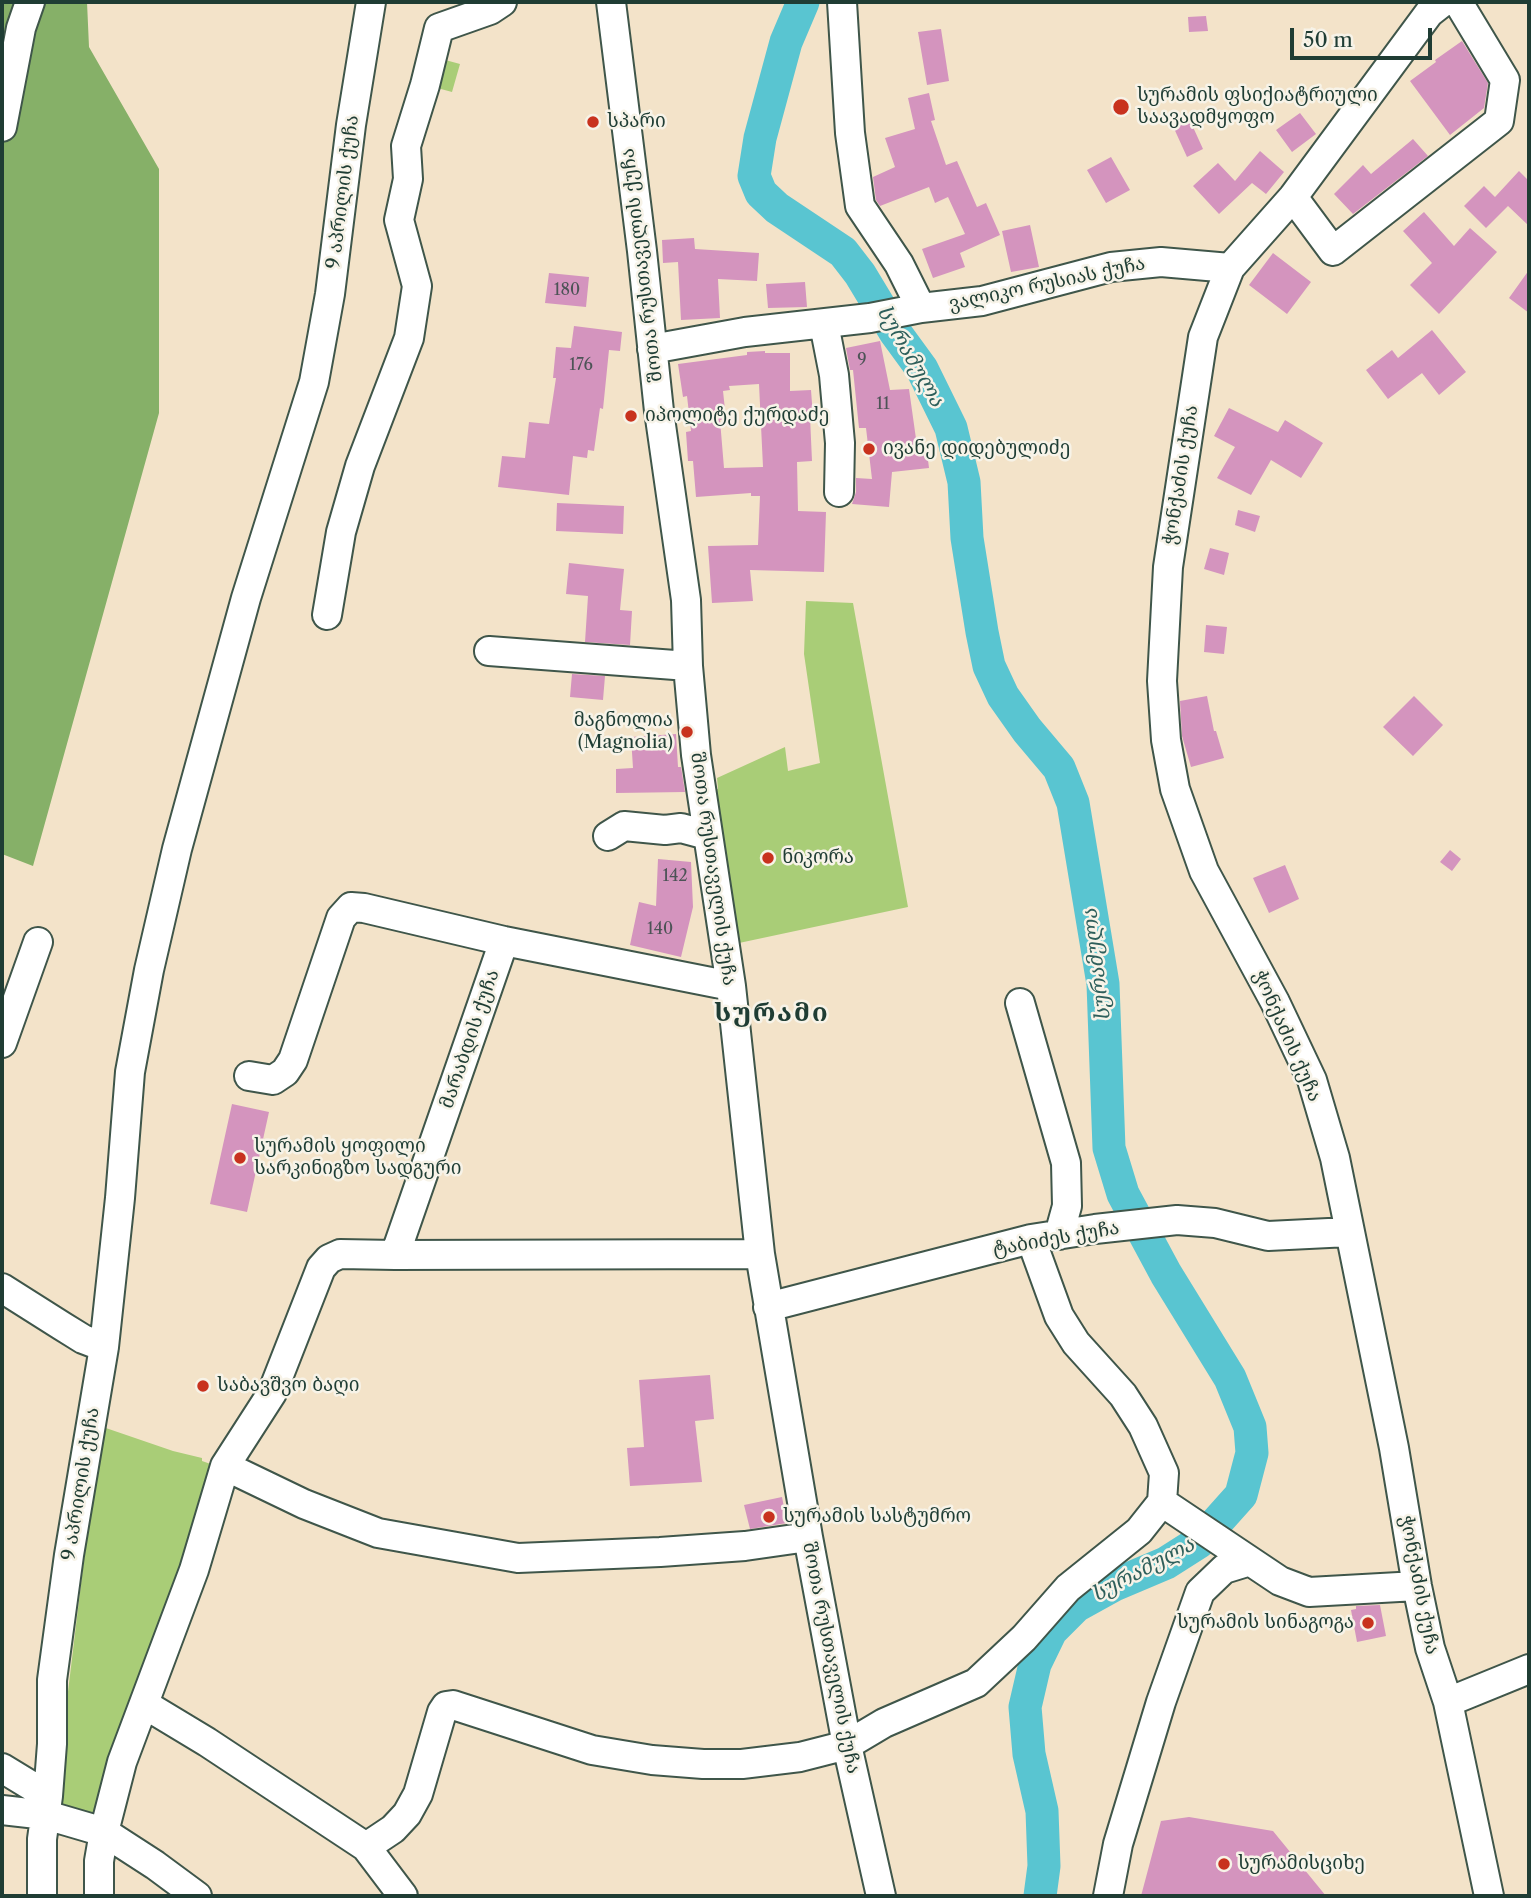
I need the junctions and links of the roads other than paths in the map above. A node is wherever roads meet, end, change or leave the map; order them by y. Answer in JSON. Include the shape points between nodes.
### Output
{"nodes":[{"id":1,"x":30,"y":2,"type":"edge"},
{"id":2,"x":371,"y":2,"type":"edge"},
{"id":3,"x":502,"y":2,"type":"edge"},
{"id":4,"x":611,"y":2,"type":"edge"},
{"id":5,"x":842,"y":2,"type":"edge"},
{"id":6,"x":1443,"y":2,"type":"edge"},
{"id":7,"x":1458,"y":2,"type":"edge"},
{"id":8,"x":2,"y":127,"type":"edge"},
{"id":9,"x":1293,"y":197,"type":"junction"},
{"id":10,"x":1230,"y":268,"type":"junction"},
{"id":11,"x":917,"y":309,"type":"junction"},
{"id":12,"x":824,"y":324,"type":"junction"},
{"id":13,"x":652,"y":349,"type":"junction"},
{"id":14,"x":839,"y":492,"type":"dead end"},
{"id":15,"x":327,"y":615,"type":"dead end"},
{"id":16,"x":489,"y":651,"type":"dead end"},
{"id":17,"x":688,"y":666,"type":"junction"},
{"id":18,"x":707,"y":835,"type":"junction"},
{"id":19,"x":608,"y":836,"type":"dead end"},
{"id":20,"x":504,"y":941,"type":"junction"},
{"id":21,"x":38,"y":942,"type":"dead end"},
{"id":22,"x":730,"y":986,"type":"junction"},
{"id":23,"x":1020,"y":1003,"type":"dead end"},
{"id":24,"x":2,"y":1043,"type":"edge"},
{"id":25,"x":249,"y":1076,"type":"dead end"},
{"id":26,"x":1349,"y":1232,"type":"junction"},
{"id":27,"x":1045,"y":1237,"type":"junction"},
{"id":28,"x":760,"y":1254,"type":"junction"},
{"id":29,"x":395,"y":1255,"type":"junction"},
{"id":30,"x":2,"y":1287,"type":"edge"},
{"id":31,"x":768,"y":1307,"type":"junction"},
{"id":32,"x":104,"y":1347,"type":"junction"},
{"id":33,"x":225,"y":1466,"type":"junction"},
{"id":34,"x":1162,"y":1502,"type":"junction"},
{"id":35,"x":808,"y":1537,"type":"junction"},
{"id":36,"x":1243,"y":1556,"type":"junction"},
{"id":37,"x":1417,"y":1586,"type":"junction"},
{"id":38,"x":1529,"y":1669,"type":"edge"},
{"id":39,"x":1448,"y":1702,"type":"junction"},
{"id":40,"x":144,"y":1704,"type":"junction"},
{"id":41,"x":847,"y":1745,"type":"junction"},
{"id":42,"x":2,"y":1769,"type":"edge"},
{"id":43,"x":47,"y":1805,"type":"junction"},
{"id":44,"x":2,"y":1810,"type":"edge"},
{"id":45,"x":104,"y":1832,"type":"junction"},
{"id":46,"x":366,"y":1847,"type":"junction"},
{"id":47,"x":42,"y":1896,"type":"edge"},
{"id":48,"x":99,"y":1896,"type":"edge"},
{"id":49,"x":197,"y":1896,"type":"edge"},
{"id":50,"x":403,"y":1896,"type":"edge"},
{"id":51,"x":881,"y":1896,"type":"edge"},
{"id":52,"x":1108,"y":1896,"type":"edge"},
{"id":53,"x":1489,"y":1896,"type":"edge"}],
"edges":[{"from":1,"to":8,"type":"street"},
{"from":2,"to":32,"type":"street","name":"9 აპრილის ქუჩა","via":[[314,382],[246,598],[149,970],[130,1072]]},
{"from":3,"to":15,"type":"street","via":[[439,28],[406,146],[408,179],[399,219],[417,286],[409,338],[360,466],[341,532]]},
{"from":4,"to":13,"type":"street","name":"შოთა რუსთაველის ქუჩა"},
{"from":5,"to":11,"type":"street","via":[[850,133],[860,206],[899,264]]},
{"from":6,"to":9,"type":"street","via":[[1429,13]]},
{"from":7,"to":9,"type":"street","via":[[1505,80],[1499,121],[1333,251]]},
{"from":9,"to":10,"type":"street"},
{"from":10,"to":11,"type":"street","name":"ვალიკო რუსიას ქუჩა","via":[[1161,262],[1111,267],[982,301]]},
{"from":10,"to":26,"type":"street","name":"ჭონქაძის ქუჩა","via":[[1203,337],[1167,567],[1162,681],[1166,740],[1175,789],[1204,871],[1312,1080],[1335,1158]]},
{"from":11,"to":12,"type":"street","name":"ვალიკო რუსიას ქუჩა"},
{"from":12,"to":13,"type":"street","name":"ვალიკო რუსიას ქუჩა"},
{"from":12,"to":14,"type":"street","via":[[838,416]]},
{"from":13,"to":17,"type":"street","name":"შოთა რუსთაველის ქუჩა","via":[[686,600]]},
{"from":16,"to":17,"type":"street"},
{"from":17,"to":18,"type":"street","name":"შოთა რუსთაველის ქუჩა"},
{"from":18,"to":19,"type":"street","via":[[681,828],[624,825]]},
{"from":18,"to":22,"type":"street","name":"შოთა რუსთაველის ქუჩა"},
{"from":20,"to":22,"type":"street"},
{"from":20,"to":25,"type":"street","via":[[351,907],[341,918],[293,1060],[273,1080]]},
{"from":20,"to":29,"type":"street","name":"მარაბდის ქუჩა"},
{"from":21,"to":24,"type":"street"},
{"from":22,"to":28,"type":"street","name":"შოთა რუსთაველის ქუჩა"},
{"from":23,"to":27,"type":"street","via":[[1066,1163],[1067,1206]]},
{"from":26,"to":27,"type":"street","name":"ტაბიძეს ქუჩა","via":[[1268,1236],[1215,1223],[1177,1220]]},
{"from":26,"to":37,"type":"street","name":"ჭონქაძის ქუჩა"},
{"from":27,"to":31,"type":"street","name":"ტაბიძეს ქუჩა"},
{"from":27,"to":34,"type":"street","via":[[1059,1316],[1143,1426],[1164,1473]]},
{"from":28,"to":29,"type":"street"},
{"from":28,"to":31,"type":"street","name":"შოთა რუსთაველის ქუჩა"},
{"from":29,"to":33,"type":"street","via":[[340,1254],[321,1268],[272,1393]]},
{"from":30,"to":32,"type":"street","via":[[83,1339]]},
{"from":31,"to":35,"type":"street","name":"შოთა რუსთაველის ქუჩა"},
{"from":32,"to":43,"type":"street","name":"9 აპრილის ქუჩა","via":[[52,1680]]},
{"from":33,"to":35,"type":"street","via":[[378,1533],[518,1558],[745,1546]]},
{"from":33,"to":40,"type":"street","via":[[194,1570]]},
{"from":34,"to":36,"type":"street"},
{"from":34,"to":41,"type":"street","via":[[1139,1531],[1068,1588],[976,1683],[884,1723]]},
{"from":35,"to":41,"type":"street","name":"შოთა რუსთაველის ქუჩა"},
{"from":36,"to":37,"type":"street","via":[[1280,1581],[1309,1591]]},
{"from":36,"to":52,"type":"street","via":[[1200,1592],[1118,1844]]},
{"from":37,"to":39,"type":"street","name":"ჭონქაძის ქუჩა"},
{"from":38,"to":39,"type":"street"},
{"from":39,"to":53,"type":"street","name":"ჭონქაძის ქუჩა"},
{"from":40,"to":45,"type":"street","via":[[122,1762]]},
{"from":40,"to":46,"type":"street"},
{"from":41,"to":46,"type":"street","via":[[800,1758],[742,1764],[652,1760],[592,1751],[453,1704],[442,1712],[418,1794],[407,1814]]},
{"from":41,"to":51,"type":"street","name":"შოთა რუსთაველის ქუჩა"},
{"from":42,"to":43,"type":"street"},
{"from":43,"to":44,"type":"street"},
{"from":43,"to":45,"type":"street"},
{"from":43,"to":47,"type":"street","name":"9 აპრილის ქუჩა"},
{"from":45,"to":48,"type":"street"},
{"from":45,"to":49,"type":"street"},
{"from":46,"to":50,"type":"street"}]}
